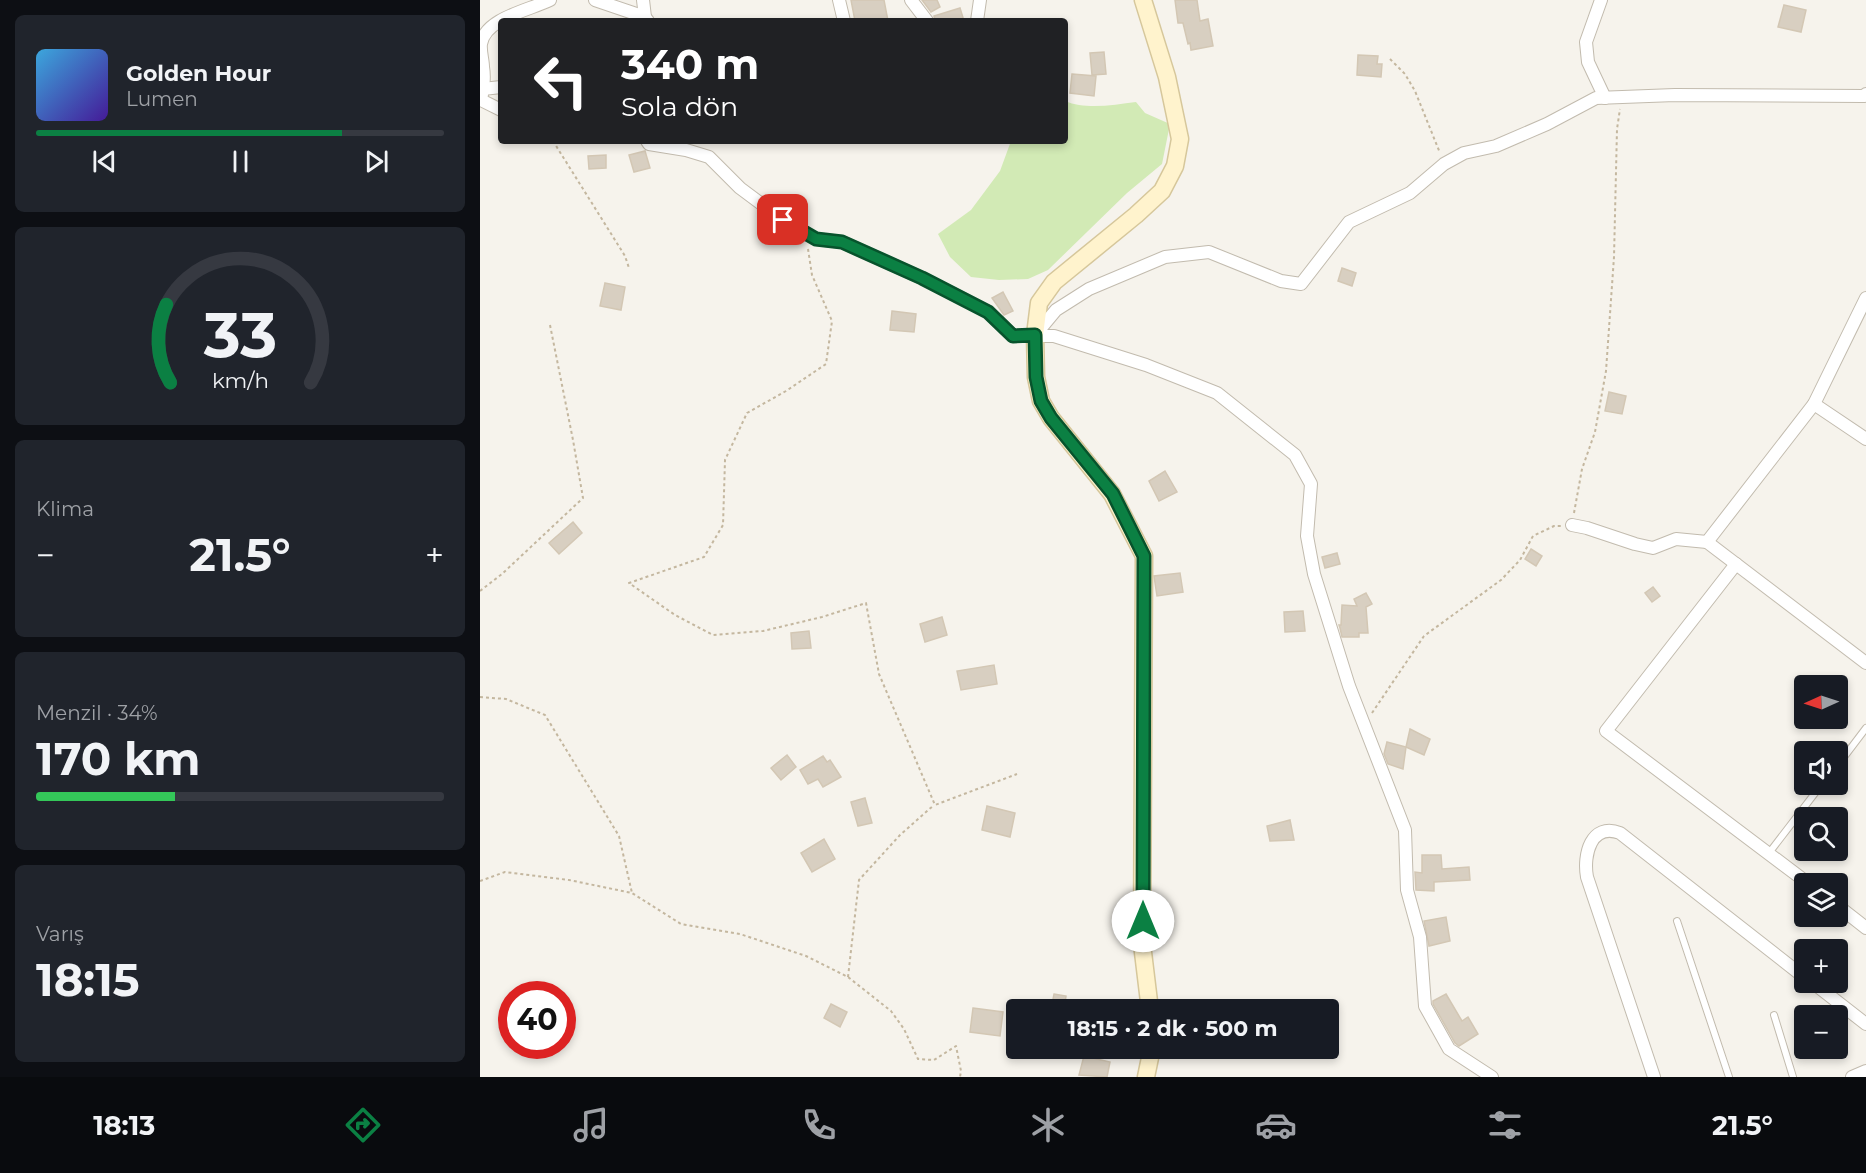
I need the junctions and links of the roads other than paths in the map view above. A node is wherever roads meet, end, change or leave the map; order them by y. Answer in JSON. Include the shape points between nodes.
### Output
{"nodes":[{"id":1,"x":549,"y":0,"type":"edge"},
{"id":2,"x":595,"y":0,"type":"edge"},
{"id":3,"x":643,"y":0,"type":"edge"},
{"id":4,"x":839,"y":0,"type":"edge"},
{"id":5,"x":910,"y":0,"type":"edge"},
{"id":6,"x":980,"y":0,"type":"edge"},
{"id":7,"x":1143,"y":0,"type":"edge"},
{"id":8,"x":1601,"y":0,"type":"edge"},
{"id":9,"x":504,"y":18,"type":"edge"},
{"id":10,"x":644,"y":18,"type":"edge"},
{"id":11,"x":647,"y":18,"type":"edge"},
{"id":12,"x":843,"y":18,"type":"edge"},
{"id":13,"x":925,"y":18,"type":"edge"},
{"id":14,"x":977,"y":18,"type":"edge"},
{"id":15,"x":498,"y":23,"type":"edge"},
{"id":16,"x":480,"y":46,"type":"edge"},
{"id":17,"x":480,"y":46,"type":"edge"},
{"id":18,"x":498,"y":87,"type":"edge"},
{"id":19,"x":483,"y":89,"type":"junction"},
{"id":20,"x":1865,"y":95,"type":"edge"},
{"id":21,"x":1605,"y":98,"type":"junction"},
{"id":22,"x":498,"y":108,"type":"edge"},
{"id":23,"x":649,"y":144,"type":"edge"},
{"id":24,"x":1866,"y":298,"type":"edge"},
{"id":25,"x":1035,"y":335,"type":"junction"},
{"id":26,"x":1814,"y":404,"type":"junction"},
{"id":27,"x":1866,"y":439,"type":"edge"},
{"id":28,"x":1572,"y":525,"type":"road end"},
{"id":29,"x":1707,"y":542,"type":"junction"},
{"id":30,"x":1736,"y":564,"type":"junction"},
{"id":31,"x":1866,"y":663,"type":"edge"},
{"id":32,"x":1866,"y":728,"type":"edge"},
{"id":33,"x":1848,"y":752,"type":"edge"},
{"id":34,"x":1814,"y":795,"type":"edge"},
{"id":35,"x":1770,"y":853,"type":"junction"},
{"id":36,"x":1795,"y":873,"type":"edge"},
{"id":37,"x":1848,"y":914,"type":"edge"},
{"id":38,"x":1677,"y":921,"type":"dead end"},
{"id":39,"x":1866,"y":928,"type":"edge"},
{"id":40,"x":1794,"y":969,"type":"edge"},
{"id":41,"x":1826,"y":993,"type":"edge"},
{"id":42,"x":1149,"y":999,"type":"edge"},
{"id":43,"x":1774,"y":1015,"type":"dead end"},
{"id":44,"x":1866,"y":1024,"type":"edge"},
{"id":45,"x":1150,"y":1059,"type":"edge"},
{"id":46,"x":1866,"y":1071,"type":"edge"},
{"id":47,"x":1146,"y":1077,"type":"edge"},
{"id":48,"x":1492,"y":1077,"type":"edge"},
{"id":49,"x":1654,"y":1077,"type":"edge"},
{"id":50,"x":1728,"y":1077,"type":"edge"},
{"id":51,"x":1794,"y":1077,"type":"edge"},
{"id":52,"x":1852,"y":1077,"type":"edge"}],
"edges":[{"from":1,"to":9,"type":"street"},
{"from":2,"to":10,"type":"street"},
{"from":3,"to":11,"type":"street"},
{"from":4,"to":12,"type":"street"},
{"from":5,"to":13,"type":"street"},
{"from":6,"to":14,"type":"street"},
{"from":7,"to":25,"type":"street","via":[[1167,77],[1180,139],[1175,166],[1162,191],[1054,282],[1039,303]]},
{"from":8,"to":21,"type":"street","via":[[1586,42],[1588,62]]},
{"from":15,"to":16,"type":"street","via":[[483,34]]},
{"from":17,"to":19,"type":"street"},
{"from":18,"to":19,"type":"street"},
{"from":19,"to":22,"type":"street","via":[[481,100]]},
{"from":20,"to":21,"type":"street"},
{"from":21,"to":25,"type":"street","via":[[1596,98],[1496,146],[1464,153],[1444,164],[1410,193],[1349,222],[1301,284],[1281,281],[1209,252],[1165,257],[1089,289],[1056,310]]},
{"from":23,"to":25,"type":"street","via":[[709,157],[740,188],[816,239],[842,242],[922,278],[988,312],[1013,336]]},
{"from":24,"to":26,"type":"street"},
{"from":25,"to":42,"type":"street","via":[[1041,401],[1113,494],[1144,556],[1142,944]]},
{"from":25,"to":48,"type":"street","via":[[1054,336],[1146,365],[1218,393],[1295,454],[1311,484],[1307,536],[1314,574],[1349,686],[1405,830],[1407,891],[1420,937],[1425,1006],[1449,1049]]},
{"from":26,"to":27,"type":"street"},
{"from":26,"to":29,"type":"street"},
{"from":28,"to":29,"type":"street","via":[[1653,548],[1676,539]]},
{"from":29,"to":30,"type":"street"},
{"from":30,"to":31,"type":"street"},
{"from":30,"to":35,"type":"street","via":[[1606,731]]},
{"from":32,"to":33,"type":"lane"},
{"from":34,"to":35,"type":"lane"},
{"from":35,"to":36,"type":"street"},
{"from":37,"to":39,"type":"street"},
{"from":38,"to":50,"type":"lane"},
{"from":40,"to":49,"type":"street","via":[[1620,833],[1600,833],[1587,850],[1587,877]]},
{"from":41,"to":44,"type":"street"},
{"from":43,"to":51,"type":"lane"},
{"from":45,"to":47,"type":"street"},
{"from":46,"to":52,"type":"street"}]}
